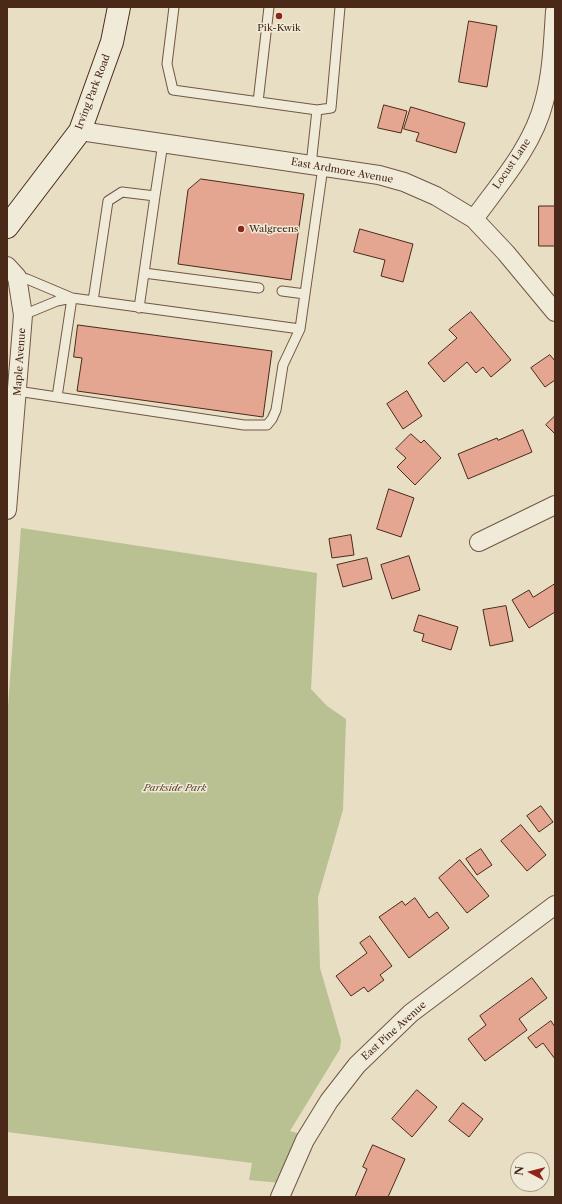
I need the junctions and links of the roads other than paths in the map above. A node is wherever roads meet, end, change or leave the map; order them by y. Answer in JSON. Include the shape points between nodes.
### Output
{"nodes":[{"id":1,"x":119,"y":7,"type":"edge"},
{"id":2,"x":174,"y":7,"type":"edge"},
{"id":3,"x":269,"y":7,"type":"edge"},
{"id":4,"x":340,"y":7,"type":"edge"},
{"id":5,"x":555,"y":11,"type":"edge"},
{"id":6,"x":258,"y":102,"type":"junction"},
{"id":7,"x":317,"y":110,"type":"junction"},
{"id":8,"x":80,"y":131,"type":"junction"},
{"id":9,"x":163,"y":143,"type":"junction"},
{"id":10,"x":317,"y":166,"type":"junction"},
{"id":11,"x":155,"y":196,"type":"junction"},
{"id":12,"x":474,"y":219,"type":"junction"},
{"id":13,"x":7,"y":227,"type":"edge"},
{"id":14,"x":12,"y":271,"type":"edge"},
{"id":15,"x":144,"y":273,"type":"junction"},
{"id":16,"x":259,"y":288,"type":"dead end"},
{"id":17,"x":282,"y":291,"type":"dead end"},
{"id":18,"x":305,"y":294,"type":"junction"},
{"id":19,"x":72,"y":298,"type":"junction"},
{"id":20,"x":93,"y":301,"type":"junction"},
{"id":21,"x":139,"y":308,"type":"junction"},
{"id":22,"x":555,"y":312,"type":"edge"},
{"id":23,"x":23,"y":315,"type":"junction"},
{"id":24,"x":300,"y":329,"type":"junction"},
{"id":25,"x":17,"y":391,"type":"junction"},
{"id":26,"x":57,"y":397,"type":"junction"},
{"id":27,"x":9,"y":469,"type":"edge"},
{"id":28,"x":555,"y":506,"type":"edge"},
{"id":29,"x":7,"y":510,"type":"edge"},
{"id":30,"x":479,"y":542,"type":"dead end"},
{"id":31,"x":552,"y":914,"type":"edge"},
{"id":32,"x":280,"y":1197,"type":"edge"}],
"edges":[{"from":1,"to":8,"type":"main road","name":"Irving Park Road","via":[[112,42]]},
{"from":2,"to":6,"type":"lane","via":[[167,64],[173,90]]},
{"from":3,"to":6,"type":"lane"},
{"from":4,"to":7,"type":"lane","via":[[331,108]]},
{"from":5,"to":12,"type":"street","name":"Locust Lane","via":[[550,72],[544,103],[521,154]]},
{"from":6,"to":7,"type":"lane"},
{"from":7,"to":10,"type":"lane"},
{"from":8,"to":9,"type":"street","name":"East Ardmore Avenue"},
{"from":8,"to":13,"type":"main road","name":"Irving Park Road"},
{"from":9,"to":10,"type":"street","name":"East Ardmore Avenue"},
{"from":9,"to":11,"type":"lane"},
{"from":10,"to":12,"type":"street","name":"East Ardmore Avenue","via":[[379,175],[404,182],[436,196]]},
{"from":10,"to":18,"type":"lane"},
{"from":11,"to":15,"type":"lane"},
{"from":11,"to":20,"type":"lane","via":[[122,192],[108,201]]},
{"from":12,"to":22,"type":"street","name":"East Ardmore Avenue","via":[[506,252]]},
{"from":14,"to":19,"type":"lane"},
{"from":14,"to":23,"type":"street","name":"Maple Avenue"},
{"from":15,"to":16,"type":"lane"},
{"from":15,"to":21,"type":"lane"},
{"from":17,"to":18,"type":"lane"},
{"from":18,"to":24,"type":"lane"},
{"from":19,"to":20,"type":"lane"},
{"from":19,"to":23,"type":"lane","via":[[57,301]]},
{"from":19,"to":26,"type":"lane"},
{"from":20,"to":21,"type":"lane"},
{"from":21,"to":24,"type":"lane"},
{"from":23,"to":25,"type":"street","name":"Maple Avenue"},
{"from":24,"to":26,"type":"lane","via":[[283,365],[276,410],[267,425],[244,425]]},
{"from":25,"to":26,"type":"lane"},
{"from":25,"to":27,"type":"street","name":"Maple Avenue"},
{"from":27,"to":29,"type":"street","name":"Maple Avenue"},
{"from":28,"to":30,"type":"street"},
{"from":31,"to":32,"type":"street","name":"East Pine Avenue","via":[[411,1013],[357,1065],[329,1101],[305,1140]]}]}
